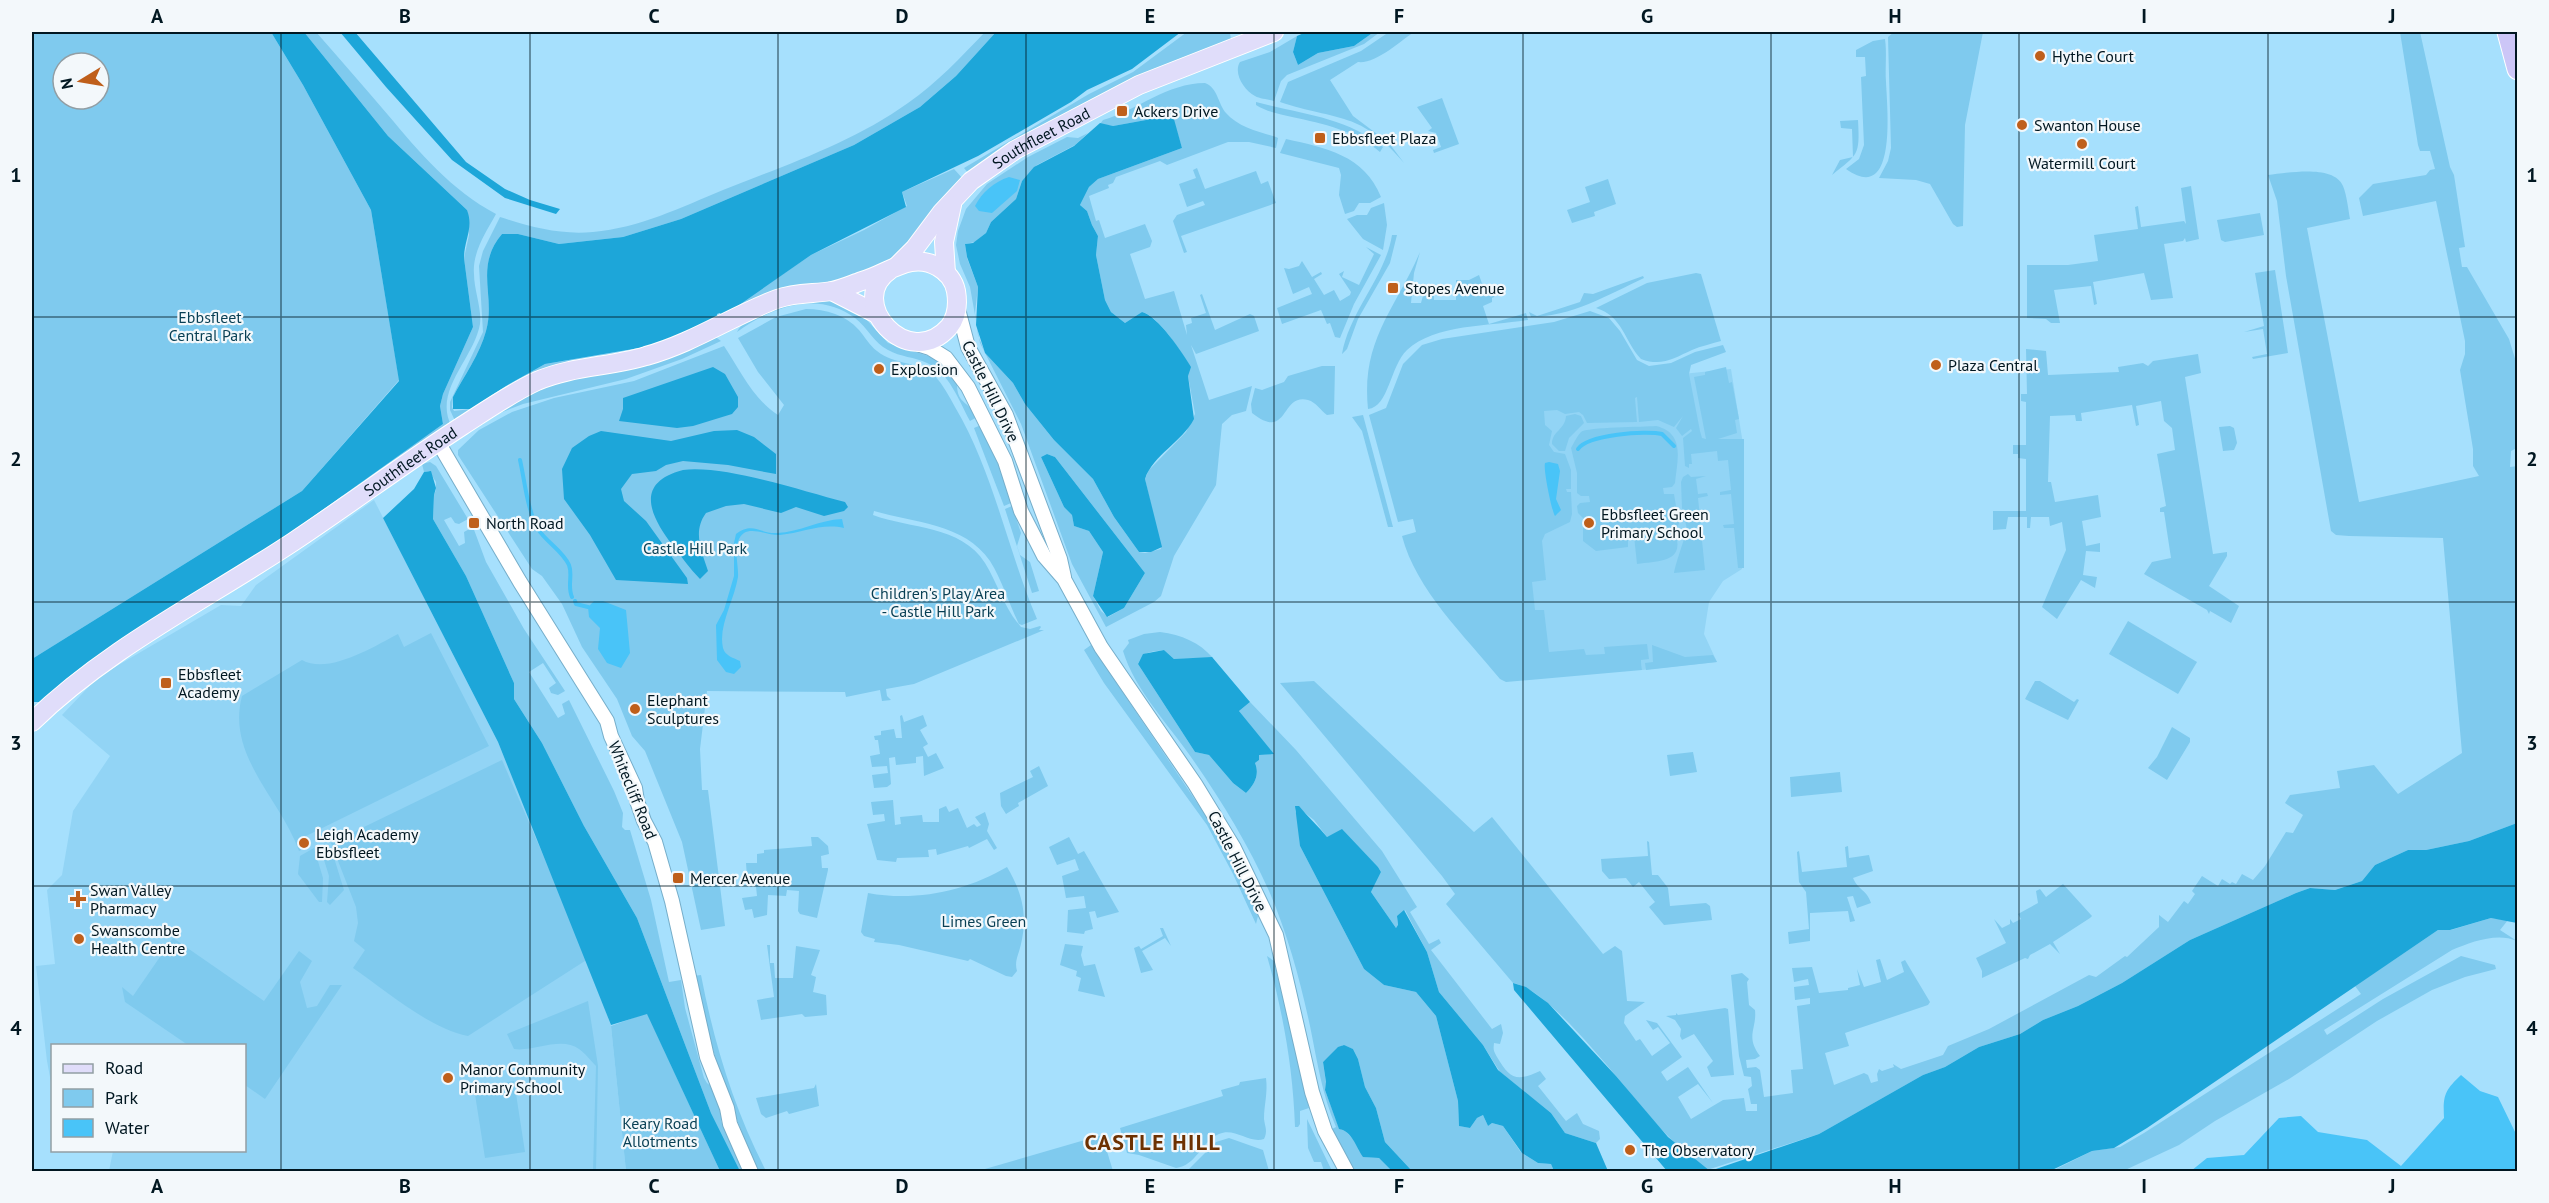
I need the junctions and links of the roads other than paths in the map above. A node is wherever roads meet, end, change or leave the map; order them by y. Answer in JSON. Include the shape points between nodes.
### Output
{"nodes":[{"id":1,"x":1274,"y":32,"type":"edge"},
{"id":2,"x":2508,"y":32,"type":"edge"},
{"id":3,"x":2517,"y":69,"type":"edge"},
{"id":4,"x":951,"y":205,"type":"junction"},
{"id":5,"x":893,"y":268,"type":"junction"},
{"id":6,"x":946,"y":273,"type":"junction"},
{"id":7,"x":832,"y":291,"type":"junction"},
{"id":8,"x":957,"y":304,"type":"junction"},
{"id":9,"x":877,"y":314,"type":"junction"},
{"id":10,"x":904,"y":340,"type":"junction"},
{"id":11,"x":438,"y":442,"type":"junction"},
{"id":12,"x":1064,"y":579,"type":"junction"},
{"id":13,"x":32,"y":722,"type":"edge"},
{"id":14,"x":751,"y":1172,"type":"edge"},
{"id":15,"x":1347,"y":1172,"type":"edge"}],
"edges":[{"from":1,"to":4,"type":"main road","name":"Southfleet Road","via":[[1139,85],[1015,150],[972,182]]},
{"from":2,"to":3,"type":"highway"},
{"from":4,"to":5,"type":"main road","name":"Southfleet Road"},
{"from":4,"to":6,"type":"main road","via":[[944,246]]},
{"from":5,"to":6,"type":"main road","via":[[919,261]]},
{"from":5,"to":7,"type":"main road","name":"Southfleet Road"},
{"from":5,"to":9,"type":"main road","via":[[878,285]]},
{"from":6,"to":8,"type":"main road","via":[[955,287]]},
{"from":7,"to":9,"type":"main road"},
{"from":7,"to":11,"type":"main road","name":"Southfleet Road","via":[[779,298],[660,352],[552,375],[505,398]]},
{"from":8,"to":10,"type":"main road","via":[[952,322],[939,334],[924,340]]},
{"from":8,"to":12,"type":"street","name":"Castle Hill Drive","via":[[968,347],[1006,415]]},
{"from":9,"to":10,"type":"main road","via":[[885,327]]},
{"from":10,"to":12,"type":"street","name":"Castle Hill Drive","via":[[939,353],[955,367],[985,418],[1005,461],[1021,511],[1044,556]]},
{"from":11,"to":13,"type":"main road","name":"Southfleet Road","via":[[283,548],[106,659]]},
{"from":11,"to":14,"type":"street","name":"Whitecliff Road","via":[[525,591],[606,718],[653,837],[707,1058]]},
{"from":12,"to":15,"type":"street","name":"Castle Hill Drive","via":[[1101,647],[1219,820],[1272,925],[1281,948],[1312,1092]]}]}
